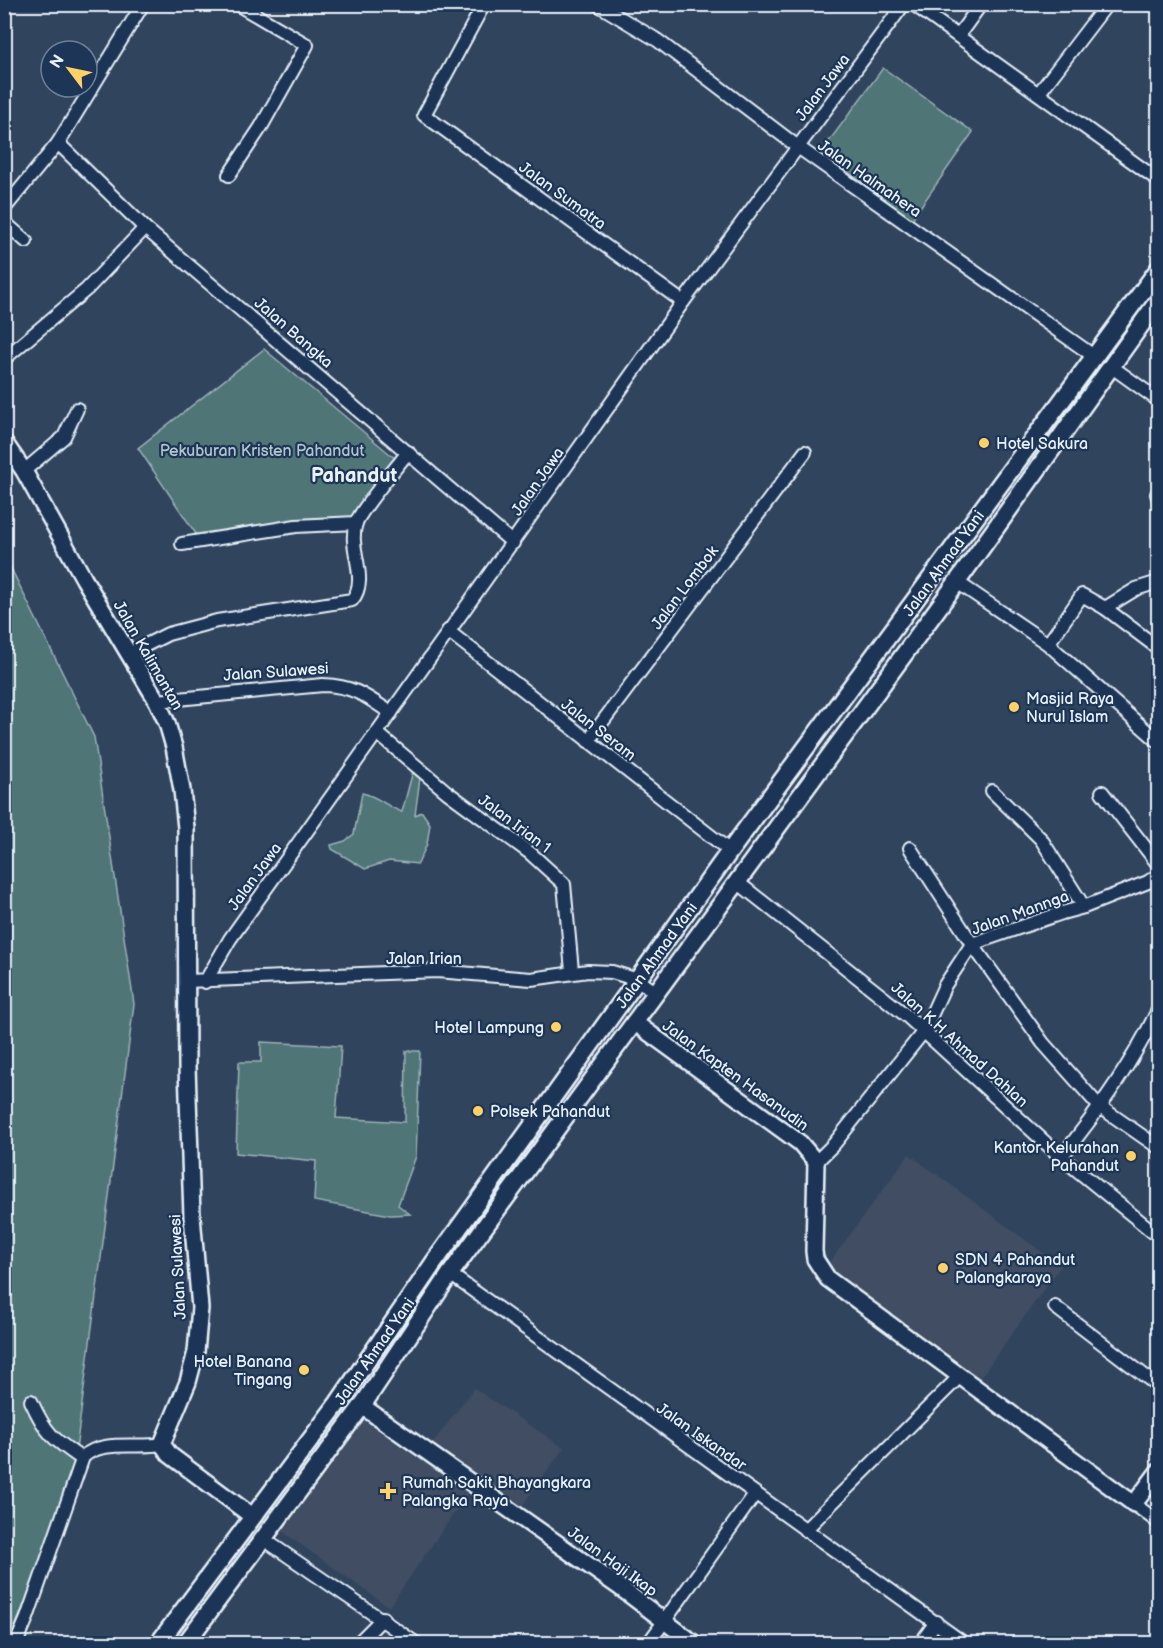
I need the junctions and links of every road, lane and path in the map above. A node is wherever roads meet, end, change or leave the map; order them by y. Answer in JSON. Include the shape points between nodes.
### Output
{"nodes":[{"id":1,"x":143,"y":4,"type":"edge"},
{"id":2,"x":237,"y":4,"type":"edge"},
{"id":3,"x":484,"y":4,"type":"edge"},
{"id":4,"x":597,"y":4,"type":"edge"},
{"id":5,"x":904,"y":4,"type":"edge"},
{"id":6,"x":913,"y":4,"type":"edge"},
{"id":7,"x":981,"y":4,"type":"edge"},
{"id":8,"x":1107,"y":4,"type":"edge"},
{"id":9,"x":958,"y":36,"type":"junction"},
{"id":10,"x":1039,"y":93,"type":"junction"},
{"id":11,"x":58,"y":143,"type":"junction"},
{"id":12,"x":798,"y":147,"type":"junction"},
{"id":13,"x":229,"y":175,"type":"dead end"},
{"id":14,"x":1158,"y":180,"type":"edge"},
{"id":15,"x":4,"y":208,"type":"edge"},
{"id":16,"x":4,"y":222,"type":"edge"},
{"id":17,"x":145,"y":228,"type":"junction"},
{"id":18,"x":26,"y":241,"type":"dead end"},
{"id":19,"x":1158,"y":270,"type":"edge"},
{"id":20,"x":683,"y":302,"type":"junction"},
{"id":21,"x":1158,"y":302,"type":"edge"},
{"id":22,"x":1095,"y":357,"type":"junction"},
{"id":23,"x":4,"y":359,"type":"edge"},
{"id":24,"x":1112,"y":367,"type":"junction"},
{"id":25,"x":1158,"y":400,"type":"edge"},
{"id":26,"x":77,"y":409,"type":"dead end"},
{"id":27,"x":4,"y":442,"type":"edge"},
{"id":28,"x":408,"y":452,"type":"junction"},
{"id":29,"x":805,"y":452,"type":"dead end"},
{"id":30,"x":24,"y":471,"type":"junction"},
{"id":31,"x":356,"y":523,"type":"junction"},
{"id":32,"x":513,"y":543,"type":"junction"},
{"id":33,"x":182,"y":544,"type":"dead end"},
{"id":34,"x":957,"y":582,"type":"junction"},
{"id":35,"x":1158,"y":582,"type":"edge"},
{"id":36,"x":1105,"y":608,"type":"junction"},
{"id":37,"x":448,"y":631,"type":"junction"},
{"id":38,"x":1048,"y":644,"type":"junction"},
{"id":39,"x":1158,"y":648,"type":"edge"},
{"id":40,"x":128,"y":654,"type":"junction"},
{"id":41,"x":865,"y":670,"type":"junction"},
{"id":42,"x":883,"y":682,"type":"junction"},
{"id":43,"x":157,"y":701,"type":"junction"},
{"id":44,"x":391,"y":712,"type":"junction"},
{"id":45,"x":377,"y":733,"type":"junction"},
{"id":46,"x":588,"y":741,"type":"junction"},
{"id":47,"x":1158,"y":741,"type":"edge"},
{"id":48,"x":992,"y":791,"type":"dead end"},
{"id":49,"x":1102,"y":792,"type":"dead end"},
{"id":50,"x":910,"y":848,"type":"dead end"},
{"id":51,"x":730,"y":851,"type":"junction"},
{"id":52,"x":1158,"y":864,"type":"edge"},
{"id":53,"x":1158,"y":875,"type":"edge"},
{"id":54,"x":736,"y":881,"type":"junction"},
{"id":55,"x":1084,"y":908,"type":"junction"},
{"id":56,"x":972,"y":945,"type":"junction"},
{"id":57,"x":572,"y":972,"type":"junction"},
{"id":58,"x":638,"y":980,"type":"junction"},
{"id":59,"x":187,"y":981,"type":"junction"},
{"id":60,"x":206,"y":982,"type":"junction"},
{"id":61,"x":655,"y":992,"type":"junction"},
{"id":62,"x":1158,"y":1010,"type":"edge"},
{"id":63,"x":634,"y":1022,"type":"junction"},
{"id":64,"x":924,"y":1031,"type":"junction"},
{"id":65,"x":1099,"y":1106,"type":"junction"},
{"id":66,"x":1158,"y":1147,"type":"edge"},
{"id":67,"x":1060,"y":1157,"type":"junction"},
{"id":68,"x":816,"y":1162,"type":"junction"},
{"id":69,"x":1157,"y":1230,"type":"edge"},
{"id":70,"x":450,"y":1274,"type":"junction"},
{"id":71,"x":1055,"y":1307,"type":"dead end"},
{"id":72,"x":959,"y":1377,"type":"junction"},
{"id":73,"x":1158,"y":1386,"type":"edge"},
{"id":74,"x":31,"y":1401,"type":"dead end"},
{"id":75,"x":362,"y":1406,"type":"junction"},
{"id":76,"x":162,"y":1444,"type":"junction"},
{"id":77,"x":82,"y":1459,"type":"junction"},
{"id":78,"x":1158,"y":1472,"type":"edge"},
{"id":79,"x":755,"y":1494,"type":"junction"},
{"id":80,"x":1134,"y":1504,"type":"junction"},
{"id":81,"x":253,"y":1517,"type":"junction"},
{"id":82,"x":1158,"y":1522,"type":"edge"},
{"id":83,"x":805,"y":1530,"type":"junction"},
{"id":84,"x":262,"y":1538,"type":"junction"},
{"id":85,"x":383,"y":1618,"type":"junction"},
{"id":86,"x":664,"y":1621,"type":"junction"},
{"id":87,"x":936,"y":1622,"type":"junction"},
{"id":88,"x":16,"y":1644,"type":"edge"},
{"id":89,"x":158,"y":1644,"type":"edge"},
{"id":90,"x":186,"y":1644,"type":"edge"},
{"id":91,"x":357,"y":1644,"type":"edge"},
{"id":92,"x":417,"y":1644,"type":"edge"},
{"id":93,"x":648,"y":1644,"type":"edge"},
{"id":94,"x":696,"y":1644,"type":"edge"},
{"id":95,"x":920,"y":1644,"type":"edge"},
{"id":96,"x":965,"y":1644,"type":"edge"}],
"edges":[{"from":1,"to":11,"type":"street"},
{"from":2,"to":13,"type":"street","via":[[307,45]]},
{"from":3,"to":20,"type":"street","name":"Jalan Sumatra","via":[[424,116]]},
{"from":4,"to":12,"type":"street","name":"Jalan Halmahera","via":[[657,40]]},
{"from":5,"to":12,"type":"street","name":"Jalan Jawa"},
{"from":6,"to":9,"type":"street"},
{"from":7,"to":9,"type":"street"},
{"from":8,"to":10,"type":"street"},
{"from":9,"to":10,"type":"street"},
{"from":10,"to":14,"type":"street"},
{"from":11,"to":15,"type":"street"},
{"from":11,"to":17,"type":"street","name":"Jalan Bangka"},
{"from":12,"to":20,"type":"street","name":"Jalan Jawa"},
{"from":12,"to":22,"type":"street","name":"Jalan Halmahera"},
{"from":16,"to":18,"type":"street"},
{"from":17,"to":23,"type":"street","via":[[87,289]]},
{"from":17,"to":28,"type":"street","name":"Jalan Bangka"},
{"from":19,"to":22,"type":"main road","name":"Jalan Ahmad Yani"},
{"from":20,"to":32,"type":"street","name":"Jalan Jawa"},
{"from":21,"to":24,"type":"main road","name":"Jalan Ahmad Yani"},
{"from":22,"to":41,"type":"main road","name":"Jalan Ahmad Yani"},
{"from":24,"to":25,"type":"street"},
{"from":24,"to":34,"type":"main road","name":"Jalan Ahmad Yani"},
{"from":26,"to":30,"type":"street","via":[[64,437]]},
{"from":27,"to":30,"type":"street","name":"Jalan Kalimantan"},
{"from":28,"to":31,"type":"street"},
{"from":28,"to":32,"type":"street","name":"Jalan Bangka"},
{"from":29,"to":46,"type":"street","name":"Jalan Lombok"},
{"from":30,"to":40,"type":"street","name":"Jalan Kalimantan"},
{"from":31,"to":33,"type":"street","via":[[296,526]]},
{"from":31,"to":40,"type":"street","via":[[354,544],[360,589],[352,600],[217,621],[168,634]]},
{"from":32,"to":37,"type":"street","name":"Jalan Jawa"},
{"from":34,"to":38,"type":"street"},
{"from":34,"to":42,"type":"main road","name":"Jalan Ahmad Yani"},
{"from":35,"to":36,"type":"street","via":[[1136,588]]},
{"from":36,"to":38,"type":"street","via":[[1082,595]]},
{"from":36,"to":39,"type":"street"},
{"from":37,"to":44,"type":"street","name":"Jalan Jawa"},
{"from":37,"to":46,"type":"street","name":"Jalan Seram"},
{"from":38,"to":47,"type":"street"},
{"from":40,"to":43,"type":"street","name":"Jalan Kalimantan"},
{"from":41,"to":42,"type":"main road"},
{"from":41,"to":51,"type":"main road","name":"Jalan Ahmad Yani"},
{"from":42,"to":54,"type":"main road","name":"Jalan Ahmad Yani"},
{"from":43,"to":44,"type":"street","name":"Jalan Sulawesi","via":[[346,686]]},
{"from":43,"to":59,"type":"street","name":"Jalan Kalimantan","via":[[174,747],[186,828]]},
{"from":44,"to":45,"type":"street","name":"Jalan Jawa"},
{"from":45,"to":57,"type":"street","name":"Jalan Irian 1","via":[[564,884]]},
{"from":45,"to":60,"type":"street","name":"Jalan Jawa","via":[[230,939]]},
{"from":46,"to":51,"type":"street","name":"Jalan Seram"},
{"from":48,"to":55,"type":"street","via":[[1041,839]]},
{"from":49,"to":52,"type":"street"},
{"from":50,"to":56,"type":"street"},
{"from":51,"to":58,"type":"main road","name":"Jalan Ahmad Yani"},
{"from":53,"to":55,"type":"street","name":"Jalan Mannga"},
{"from":54,"to":61,"type":"main road","name":"Jalan Ahmad Yani"},
{"from":54,"to":64,"type":"street","name":"Jalan K.H Ahmad Dahlan"},
{"from":55,"to":56,"type":"street","name":"Jalan Mannga"},
{"from":56,"to":64,"type":"street","name":"Jalan Mannga","via":[[945,985]]},
{"from":56,"to":65,"type":"street","via":[[1043,1043]]},
{"from":57,"to":58,"type":"street","name":"Jalan Irian","via":[[612,972]]},
{"from":57,"to":60,"type":"street","name":"Jalan Irian","via":[[531,979],[437,972]]},
{"from":58,"to":61,"type":"street","name":"Jalan Irian"},
{"from":58,"to":81,"type":"main road","name":"Jalan Ahmad Yani"},
{"from":59,"to":60,"type":"street","name":"Jalan Irian"},
{"from":59,"to":76,"type":"street","name":"Jalan Sulawesi","via":[[192,1216],[200,1308],[196,1352],[188,1382]]},
{"from":61,"to":63,"type":"main road","name":"Jalan Ahmad Yani"},
{"from":62,"to":65,"type":"street","via":[[1144,1039]]},
{"from":63,"to":68,"type":"street","name":"Jalan Kapten Hasanudin","via":[[800,1143]]},
{"from":63,"to":70,"type":"main road","name":"Jalan Ahmad Yani"},
{"from":64,"to":67,"type":"street","name":"Jalan K.H Ahmad Dahlan"},
{"from":64,"to":68,"type":"street","name":"Jalan Mannga"},
{"from":65,"to":66,"type":"street"},
{"from":65,"to":67,"type":"street"},
{"from":67,"to":69,"type":"street","name":"Jalan K.H Ahmad Dahlan"},
{"from":68,"to":72,"type":"street","via":[[813,1233],[815,1259],[820,1268],[846,1293]]},
{"from":70,"to":75,"type":"main road","name":"Jalan Ahmad Yani"},
{"from":70,"to":79,"type":"street","name":"Jalan Iskandar"},
{"from":71,"to":73,"type":"street"},
{"from":72,"to":80,"type":"street"},
{"from":72,"to":83,"type":"street"},
{"from":74,"to":77,"type":"street","via":[[55,1442]]},
{"from":75,"to":84,"type":"main road","name":"Jalan Ahmad Yani"},
{"from":75,"to":86,"type":"street","name":"Jalan Haji Ikap"},
{"from":76,"to":77,"type":"street","via":[[102,1447],[90,1450]]},
{"from":76,"to":81,"type":"street","via":[[170,1455]]},
{"from":77,"to":88,"type":"street"},
{"from":78,"to":80,"type":"street"},
{"from":79,"to":83,"type":"street","name":"Jalan Iskandar"},
{"from":79,"to":86,"type":"street"},
{"from":80,"to":82,"type":"street"},
{"from":81,"to":89,"type":"main road","name":"Jalan Ahmad Yani"},
{"from":83,"to":87,"type":"street","name":"Jalan Iskandar"},
{"from":84,"to":85,"type":"street"},
{"from":84,"to":90,"type":"main road","name":"Jalan Ahmad Yani"},
{"from":85,"to":91,"type":"street"},
{"from":85,"to":92,"type":"street"},
{"from":86,"to":93,"type":"street"},
{"from":86,"to":94,"type":"street","name":"Jalan Haji Ikap"},
{"from":87,"to":95,"type":"street"},
{"from":87,"to":96,"type":"street","name":"Jalan Iskandar"}]}
